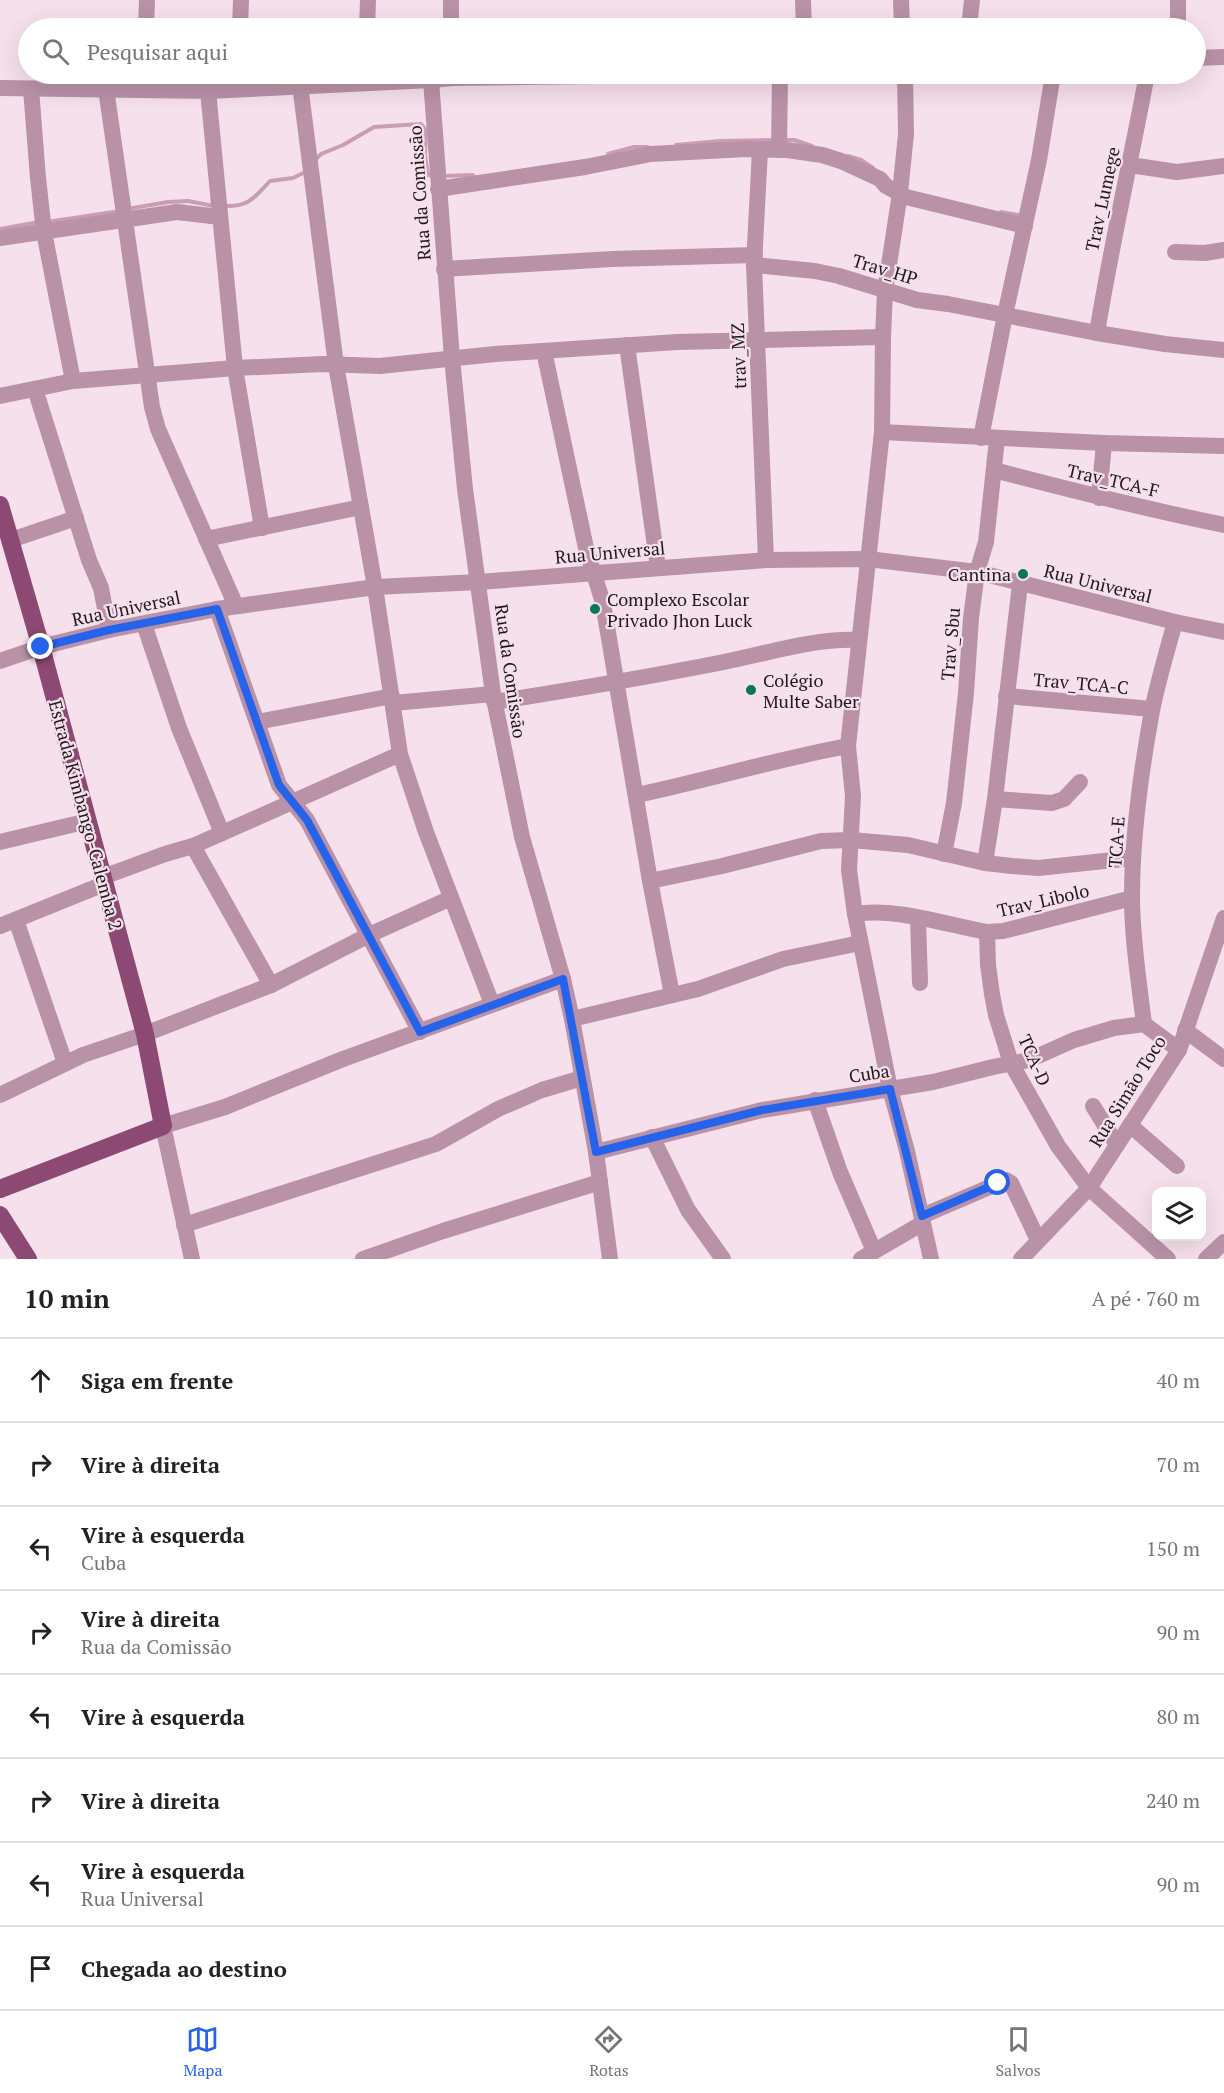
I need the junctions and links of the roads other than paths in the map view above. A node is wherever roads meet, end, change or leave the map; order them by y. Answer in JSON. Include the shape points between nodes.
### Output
{"nodes":[{"id":1,"x":147,"y":0,"type":"edge"},
{"id":2,"x":241,"y":0,"type":"edge"},
{"id":3,"x":368,"y":0,"type":"edge"},
{"id":4,"x":451,"y":0,"type":"edge"},
{"id":5,"x":803,"y":0,"type":"edge"},
{"id":6,"x":901,"y":0,"type":"edge"},
{"id":7,"x":972,"y":0,"type":"edge"},
{"id":8,"x":1178,"y":0,"type":"edge"},
{"id":9,"x":146,"y":18,"type":"edge"},
{"id":10,"x":240,"y":18,"type":"edge"},
{"id":11,"x":367,"y":18,"type":"edge"},
{"id":12,"x":451,"y":18,"type":"edge"},
{"id":13,"x":804,"y":18,"type":"edge"},
{"id":14,"x":902,"y":18,"type":"edge"},
{"id":15,"x":970,"y":18,"type":"edge"},
{"id":16,"x":1178,"y":18,"type":"edge"},
{"id":17,"x":1224,"y":57,"type":"edge"},
{"id":18,"x":1206,"y":58,"type":"edge"},
{"id":19,"x":133,"y":84,"type":"edge"},
{"id":20,"x":160,"y":84,"type":"edge"},
{"id":21,"x":228,"y":84,"type":"edge"},
{"id":22,"x":284,"y":84,"type":"edge"},
{"id":23,"x":309,"y":84,"type":"edge"},
{"id":24,"x":431,"y":84,"type":"edge"},
{"id":25,"x":780,"y":84,"type":"edge"},
{"id":26,"x":905,"y":84,"type":"edge"},
{"id":27,"x":1051,"y":84,"type":"edge"},
{"id":28,"x":1144,"y":84,"type":"edge"},
{"id":29,"x":300,"y":85,"type":"junction"},
{"id":30,"x":0,"y":88,"type":"edge"},
{"id":31,"x":31,"y":89,"type":"junction"},
{"id":32,"x":106,"y":89,"type":"junction"},
{"id":33,"x":208,"y":90,"type":"junction"},
{"id":34,"x":760,"y":150,"type":"junction"},
{"id":35,"x":779,"y":150,"type":"junction"},
{"id":36,"x":1130,"y":165,"type":"junction"},
{"id":37,"x":1224,"y":166,"type":"edge"},
{"id":38,"x":438,"y":189,"type":"junction"},
{"id":39,"x":900,"y":193,"type":"junction"},
{"id":40,"x":220,"y":217,"type":"junction"},
{"id":41,"x":125,"y":220,"type":"junction"},
{"id":42,"x":1024,"y":226,"type":"junction"},
{"id":43,"x":44,"y":232,"type":"junction"},
{"id":44,"x":0,"y":238,"type":"edge"},
{"id":45,"x":1224,"y":250,"type":"edge"},
{"id":46,"x":1175,"y":252,"type":"dead end"},
{"id":47,"x":754,"y":260,"type":"junction"},
{"id":48,"x":444,"y":269,"type":"junction"},
{"id":49,"x":885,"y":291,"type":"junction"},
{"id":50,"x":1005,"y":315,"type":"junction"},
{"id":51,"x":1097,"y":333,"type":"junction"},
{"id":52,"x":883,"y":337,"type":"junction"},
{"id":53,"x":757,"y":340,"type":"junction"},
{"id":54,"x":627,"y":345,"type":"junction"},
{"id":55,"x":1224,"y":350,"type":"edge"},
{"id":56,"x":544,"y":351,"type":"junction"},
{"id":57,"x":452,"y":358,"type":"junction"},
{"id":58,"x":336,"y":365,"type":"junction"},
{"id":59,"x":235,"y":368,"type":"junction"},
{"id":60,"x":147,"y":375,"type":"junction"},
{"id":61,"x":73,"y":381,"type":"junction"},
{"id":62,"x":35,"y":389,"type":"junction"},
{"id":63,"x":0,"y":396,"type":"edge"},
{"id":64,"x":882,"y":432,"type":"junction"},
{"id":65,"x":989,"y":438,"type":"junction"},
{"id":66,"x":1104,"y":443,"type":"junction"},
{"id":67,"x":1224,"y":446,"type":"edge"},
{"id":68,"x":994,"y":470,"type":"junction"},
{"id":69,"x":1099,"y":498,"type":"junction"},
{"id":70,"x":0,"y":505,"type":"edge"},
{"id":71,"x":361,"y":507,"type":"junction"},
{"id":72,"x":76,"y":518,"type":"junction"},
{"id":73,"x":1224,"y":525,"type":"edge"},
{"id":74,"x":262,"y":528,"type":"junction"},
{"id":75,"x":206,"y":539,"type":"junction"},
{"id":76,"x":11,"y":540,"type":"junction"},
{"id":77,"x":868,"y":559,"type":"junction"},
{"id":78,"x":766,"y":560,"type":"junction"},
{"id":79,"x":658,"y":568,"type":"junction"},
{"id":80,"x":977,"y":572,"type":"junction"},
{"id":81,"x":595,"y":573,"type":"junction"},
{"id":82,"x":479,"y":582,"type":"junction"},
{"id":83,"x":1020,"y":584,"type":"junction"},
{"id":84,"x":375,"y":587,"type":"junction"},
{"id":85,"x":236,"y":606,"type":"junction"},
{"id":86,"x":217,"y":609,"type":"junction"},
{"id":87,"x":1175,"y":622,"type":"junction"},
{"id":88,"x":144,"y":624,"type":"junction"},
{"id":89,"x":109,"y":630,"type":"junction"},
{"id":90,"x":1224,"y":632,"type":"edge"},
{"id":91,"x":859,"y":640,"type":"junction"},
{"id":92,"x":41,"y":647,"type":"junction"},
{"id":93,"x":0,"y":661,"type":"edge"},
{"id":94,"x":616,"y":683,"type":"junction"},
{"id":95,"x":1006,"y":696,"type":"junction"},
{"id":96,"x":494,"y":698,"type":"junction"},
{"id":97,"x":392,"y":699,"type":"junction"},
{"id":98,"x":1152,"y":709,"type":"junction"},
{"id":99,"x":257,"y":722,"type":"junction"},
{"id":100,"x":848,"y":746,"type":"junction"},
{"id":101,"x":400,"y":754,"type":"junction"},
{"id":102,"x":1080,"y":782,"type":"dead end"},
{"id":103,"x":637,"y":795,"type":"junction"},
{"id":104,"x":995,"y":799,"type":"junction"},
{"id":105,"x":293,"y":800,"type":"junction"},
{"id":106,"x":88,"y":821,"type":"junction"},
{"id":107,"x":222,"y":833,"type":"junction"},
{"id":108,"x":851,"y":840,"type":"junction"},
{"id":109,"x":0,"y":842,"type":"edge"},
{"id":110,"x":193,"y":846,"type":"junction"},
{"id":111,"x":944,"y":854,"type":"junction"},
{"id":112,"x":1133,"y":858,"type":"junction"},
{"id":113,"x":985,"y":863,"type":"junction"},
{"id":114,"x":104,"y":880,"type":"junction"},
{"id":115,"x":650,"y":881,"type":"junction"},
{"id":116,"x":451,"y":898,"type":"junction"},
{"id":117,"x":1132,"y":898,"type":"junction"},
{"id":118,"x":855,"y":914,"type":"junction"},
{"id":119,"x":918,"y":918,"type":"junction"},
{"id":120,"x":8,"y":923,"type":"edge"},
{"id":121,"x":1222,"y":927,"type":"edge"},
{"id":122,"x":987,"y":932,"type":"junction"},
{"id":123,"x":369,"y":935,"type":"junction"},
{"id":124,"x":860,"y":943,"type":"junction"},
{"id":125,"x":563,"y":979,"type":"junction"},
{"id":126,"x":920,"y":983,"type":"dead end"},
{"id":127,"x":271,"y":985,"type":"junction"},
{"id":128,"x":672,"y":995,"type":"junction"},
{"id":129,"x":492,"y":1004,"type":"junction"},
{"id":130,"x":572,"y":1019,"type":"junction"},
{"id":131,"x":1144,"y":1024,"type":"junction"},
{"id":132,"x":1185,"y":1030,"type":"junction"},
{"id":133,"x":420,"y":1032,"type":"junction"},
{"id":134,"x":145,"y":1034,"type":"junction"},
{"id":135,"x":1179,"y":1050,"type":"junction"},
{"id":136,"x":1224,"y":1059,"type":"edge"},
{"id":137,"x":65,"y":1063,"type":"junction"},
{"id":138,"x":1011,"y":1064,"type":"junction"},
{"id":139,"x":582,"y":1078,"type":"junction"},
{"id":140,"x":890,"y":1089,"type":"junction"},
{"id":141,"x":0,"y":1095,"type":"edge"},
{"id":142,"x":815,"y":1100,"type":"junction"},
{"id":143,"x":1093,"y":1106,"type":"dead end"},
{"id":144,"x":1130,"y":1125,"type":"junction"},
{"id":145,"x":163,"y":1126,"type":"junction"},
{"id":146,"x":652,"y":1137,"type":"junction"},
{"id":147,"x":1117,"y":1145,"type":"junction"},
{"id":148,"x":596,"y":1152,"type":"junction"},
{"id":149,"x":1177,"y":1166,"type":"dead end"},
{"id":150,"x":600,"y":1182,"type":"junction"},
{"id":151,"x":1089,"y":1188,"type":"junction"},
{"id":152,"x":0,"y":1189,"type":"edge"},
{"id":153,"x":0,"y":1215,"type":"edge"},
{"id":154,"x":922,"y":1220,"type":"junction"},
{"id":155,"x":184,"y":1225,"type":"junction"},
{"id":156,"x":1224,"y":1242,"type":"edge"},
{"id":157,"x":1031,"y":1252,"type":"edge"},
{"id":158,"x":867,"y":1255,"type":"edge"},
{"id":159,"x":28,"y":1259,"type":"edge"},
{"id":160,"x":192,"y":1259,"type":"edge"},
{"id":161,"x":363,"y":1259,"type":"edge"},
{"id":162,"x":610,"y":1259,"type":"edge"},
{"id":163,"x":723,"y":1259,"type":"edge"},
{"id":164,"x":931,"y":1259,"type":"edge"},
{"id":165,"x":1168,"y":1259,"type":"edge"},
{"id":166,"x":1206,"y":1259,"type":"edge"}],
"edges":[{"from":1,"to":9,"type":"street"},
{"from":2,"to":10,"type":"street"},
{"from":3,"to":11,"type":"street"},
{"from":4,"to":12,"type":"street"},
{"from":5,"to":13,"type":"street"},
{"from":6,"to":14,"type":"street"},
{"from":7,"to":15,"type":"street"},
{"from":8,"to":16,"type":"street"},
{"from":17,"to":18,"type":"street"},
{"from":19,"to":32,"type":"street"},
{"from":20,"to":33,"type":"street"},
{"from":21,"to":33,"type":"street"},
{"from":22,"to":29,"type":"street"},
{"from":23,"to":29,"type":"street"},
{"from":24,"to":38,"type":"street","name":"Rua da Comissão"},
{"from":25,"to":35,"type":"street"},
{"from":26,"to":39,"type":"street","via":[[906,134]]},
{"from":27,"to":42,"type":"street","name":"Trav_Sbu"},
{"from":28,"to":36,"type":"street","name":"Trav_Lumege"},
{"from":29,"to":58,"type":"street"},
{"from":30,"to":31,"type":"street"},
{"from":31,"to":32,"type":"street"},
{"from":31,"to":43,"type":"street"},
{"from":32,"to":41,"type":"street"},
{"from":33,"to":40,"type":"street"},
{"from":34,"to":35,"type":"street"},
{"from":34,"to":38,"type":"street","via":[[651,154]]},
{"from":34,"to":47,"type":"street","name":"trav_MZ"},
{"from":35,"to":39,"type":"street","via":[[808,152],[841,161]]},
{"from":36,"to":37,"type":"street","via":[[1177,172]]},
{"from":36,"to":51,"type":"street","name":"Trav_Lumege"},
{"from":38,"to":48,"type":"street","name":"Rua da Comissão"},
{"from":39,"to":42,"type":"street"},
{"from":39,"to":49,"type":"street"},
{"from":40,"to":41,"type":"street","via":[[177,212]]},
{"from":40,"to":59,"type":"street"},
{"from":41,"to":43,"type":"street"},
{"from":41,"to":60,"type":"street"},
{"from":42,"to":50,"type":"street","name":"Trav_Sbu"},
{"from":43,"to":44,"type":"street"},
{"from":43,"to":61,"type":"street"},
{"from":45,"to":46,"type":"street"},
{"from":47,"to":48,"type":"street","name":"Trav_HP","via":[[612,259]]},
{"from":47,"to":49,"type":"street","name":"Trav_HP","via":[[839,276]]},
{"from":47,"to":53,"type":"street","name":"trav_MZ"},
{"from":48,"to":57,"type":"street","name":"Rua da Comissão"},
{"from":49,"to":50,"type":"street","name":"Trav_HP"},
{"from":49,"to":52,"type":"street"},
{"from":50,"to":51,"type":"street","name":"Trav_HP"},
{"from":50,"to":65,"type":"street","name":"Trav_Sbu"},
{"from":51,"to":55,"type":"street","name":"Trav_HP"},
{"from":52,"to":53,"type":"street"},
{"from":52,"to":64,"type":"street"},
{"from":53,"to":54,"type":"street"},
{"from":53,"to":78,"type":"street","name":"trav_MZ"},
{"from":54,"to":56,"type":"street"},
{"from":54,"to":79,"type":"street"},
{"from":56,"to":57,"type":"street"},
{"from":56,"to":81,"type":"street","via":[[586,548]]},
{"from":57,"to":58,"type":"street","via":[[380,366]]},
{"from":57,"to":82,"type":"street","name":"Rua da Comissão"},
{"from":58,"to":59,"type":"street"},
{"from":58,"to":71,"type":"street"},
{"from":59,"to":60,"type":"street"},
{"from":59,"to":74,"type":"street"},
{"from":60,"to":61,"type":"street"},
{"from":60,"to":75,"type":"street","via":[[158,429]]},
{"from":61,"to":62,"type":"street"},
{"from":62,"to":63,"type":"street"},
{"from":62,"to":72,"type":"street"},
{"from":64,"to":65,"type":"street"},
{"from":64,"to":77,"type":"street"},
{"from":65,"to":66,"type":"street"},
{"from":65,"to":68,"type":"street","name":"Trav_Sbu"},
{"from":66,"to":67,"type":"street"},
{"from":66,"to":69,"type":"street"},
{"from":68,"to":69,"type":"street","name":"Trav_TCA-F"},
{"from":68,"to":80,"type":"street","name":"Trav_Sbu","via":[[986,542]]},
{"from":69,"to":73,"type":"street","name":"Trav_TCA-F"},
{"from":70,"to":76,"type":"main road","name":"Estrada Kimbango-Calemba 2"},
{"from":71,"to":74,"type":"street"},
{"from":71,"to":84,"type":"street"},
{"from":72,"to":76,"type":"street"},
{"from":72,"to":89,"type":"street","via":[[101,588]]},
{"from":74,"to":75,"type":"street"},
{"from":75,"to":85,"type":"street"},
{"from":76,"to":92,"type":"main road","name":"Estrada Kimbango-Calemba 2"},
{"from":77,"to":78,"type":"street","name":"Rua Universal"},
{"from":77,"to":80,"type":"street","name":"Rua Universal"},
{"from":77,"to":91,"type":"street"},
{"from":78,"to":79,"type":"street","name":"Rua Universal"},
{"from":79,"to":81,"type":"street","name":"Rua Universal"},
{"from":80,"to":83,"type":"street","name":"Rua Universal"},
{"from":80,"to":111,"type":"street","name":"Trav_Sbu","via":[[954,803]]},
{"from":81,"to":82,"type":"street","name":"Rua Universal"},
{"from":81,"to":94,"type":"street"},
{"from":82,"to":84,"type":"street","name":"Rua Universal"},
{"from":82,"to":96,"type":"street","name":"Rua da Comissão"},
{"from":83,"to":87,"type":"street","name":"Rua Universal"},
{"from":83,"to":95,"type":"street"},
{"from":84,"to":85,"type":"street","name":"Rua Universal"},
{"from":84,"to":97,"type":"street"},
{"from":85,"to":86,"type":"street","name":"Rua Universal"},
{"from":86,"to":88,"type":"street","name":"Rua Universal"},
{"from":86,"to":99,"type":"street"},
{"from":87,"to":90,"type":"street","name":"Rua Universal"},
{"from":87,"to":98,"type":"street","name":"TCA-E"},
{"from":88,"to":89,"type":"street","name":"Rua Universal"},
{"from":88,"to":107,"type":"street","via":[[179,728]]},
{"from":89,"to":92,"type":"street","name":"Rua Universal"},
{"from":91,"to":94,"type":"street","via":[[805,644]]},
{"from":91,"to":100,"type":"street"},
{"from":92,"to":93,"type":"street","name":"Rua Universal"},
{"from":92,"to":106,"type":"main road","name":"Estrada Kimbango-Calemba 2"},
{"from":94,"to":96,"type":"street"},
{"from":94,"to":103,"type":"street"},
{"from":95,"to":98,"type":"street","name":"Trav_TCA-C"},
{"from":95,"to":104,"type":"street"},
{"from":96,"to":97,"type":"street"},
{"from":96,"to":125,"type":"street","name":"Rua da Comissão","via":[[522,837]]},
{"from":97,"to":99,"type":"street"},
{"from":97,"to":101,"type":"street"},
{"from":98,"to":112,"type":"street","name":"TCA-E"},
{"from":99,"to":105,"type":"street","via":[[279,785]]},
{"from":100,"to":103,"type":"street"},
{"from":100,"to":108,"type":"street","via":[[853,796]]},
{"from":101,"to":105,"type":"street"},
{"from":101,"to":116,"type":"street"},
{"from":102,"to":104,"type":"street","via":[[1064,799],[1052,803]]},
{"from":103,"to":115,"type":"street"},
{"from":104,"to":113,"type":"street"},
{"from":105,"to":107,"type":"street"},
{"from":105,"to":123,"type":"street"},
{"from":106,"to":109,"type":"street"},
{"from":106,"to":114,"type":"main road","name":"Estrada Kimbango-Calemba 2"},
{"from":107,"to":110,"type":"street"},
{"from":108,"to":111,"type":"street","via":[[908,844]]},
{"from":108,"to":115,"type":"street","via":[[820,841]]},
{"from":108,"to":118,"type":"street","via":[[849,870]]},
{"from":110,"to":114,"type":"street"},
{"from":110,"to":127,"type":"street"},
{"from":111,"to":113,"type":"street"},
{"from":112,"to":113,"type":"street","via":[[1038,867]]},
{"from":112,"to":117,"type":"street","name":"TCA-E"},
{"from":114,"to":120,"type":"street"},
{"from":114,"to":134,"type":"main road","name":"Estrada Kimbango-Calemba 2"},
{"from":115,"to":128,"type":"street"},
{"from":116,"to":123,"type":"street"},
{"from":116,"to":129,"type":"street"},
{"from":117,"to":122,"type":"street","name":"Trav_Libolo","via":[[1014,929]]},
{"from":117,"to":131,"type":"street","name":"TCA-E"},
{"from":118,"to":119,"type":"street","name":"Trav_Libolo"},
{"from":118,"to":124,"type":"street"},
{"from":119,"to":122,"type":"street","name":"Trav_Libolo"},
{"from":119,"to":126,"type":"street"},
{"from":120,"to":137,"type":"street"},
{"from":121,"to":132,"type":"street","name":"Rua Simão Toco"},
{"from":122,"to":138,"type":"street","name":"TCA-D","via":[[992,994]]},
{"from":123,"to":127,"type":"street"},
{"from":123,"to":133,"type":"street"},
{"from":124,"to":128,"type":"street","via":[[783,959]]},
{"from":124,"to":140,"type":"street"},
{"from":125,"to":129,"type":"street"},
{"from":125,"to":130,"type":"street","name":"Rua da Comissão"},
{"from":127,"to":134,"type":"street"},
{"from":128,"to":130,"type":"street"},
{"from":129,"to":133,"type":"street"},
{"from":130,"to":139,"type":"street","name":"Rua da Comissão"},
{"from":131,"to":135,"type":"street"},
{"from":131,"to":138,"type":"street","name":"Cuba","via":[[1074,1040]]},
{"from":132,"to":135,"type":"street","name":"Rua Simão Toco"},
{"from":132,"to":136,"type":"street"},
{"from":133,"to":145,"type":"street","via":[[225,1107]]},
{"from":134,"to":137,"type":"street"},
{"from":134,"to":145,"type":"main road","name":"Estrada Kimbango-Calemba 2"},
{"from":135,"to":144,"type":"street","name":"Rua Simão Toco"},
{"from":137,"to":141,"type":"street"},
{"from":138,"to":140,"type":"street","name":"Cuba"},
{"from":138,"to":151,"type":"street","name":"TCA-D","via":[[1058,1146]]},
{"from":139,"to":148,"type":"street","name":"Rua da Comissão"},
{"from":139,"to":155,"type":"street","via":[[498,1109],[436,1144]]},
{"from":140,"to":142,"type":"street","name":"Cuba"},
{"from":140,"to":154,"type":"street"},
{"from":142,"to":146,"type":"street","name":"Cuba"},
{"from":142,"to":158,"type":"street"},
{"from":143,"to":147,"type":"street"},
{"from":144,"to":147,"type":"street","name":"Rua Simão Toco"},
{"from":144,"to":149,"type":"street"},
{"from":145,"to":152,"type":"main road"},
{"from":145,"to":155,"type":"street","name":"Estrada Kimbango-Calemba 2"},
{"from":146,"to":148,"type":"street","name":"Cuba"},
{"from":146,"to":163,"type":"street","via":[[688,1210]]},
{"from":147,"to":151,"type":"street","name":"Rua Simão Toco"},
{"from":148,"to":150,"type":"street","name":"Rua da Comissão"},
{"from":150,"to":161,"type":"street"},
{"from":150,"to":162,"type":"street","name":"Rua da Comissão"},
{"from":151,"to":157,"type":"street","name":"Rua Simão Toco"},
{"from":151,"to":165,"type":"street","name":"TCA-D"},
{"from":153,"to":159,"type":"main road"},
{"from":154,"to":157,"type":"street","via":[[1005,1180],[1011,1184]]},
{"from":154,"to":158,"type":"street"},
{"from":154,"to":164,"type":"street"},
{"from":155,"to":160,"type":"street","name":"Estrada Kimbango-Calemba 2"},
{"from":156,"to":166,"type":"street"}]}
